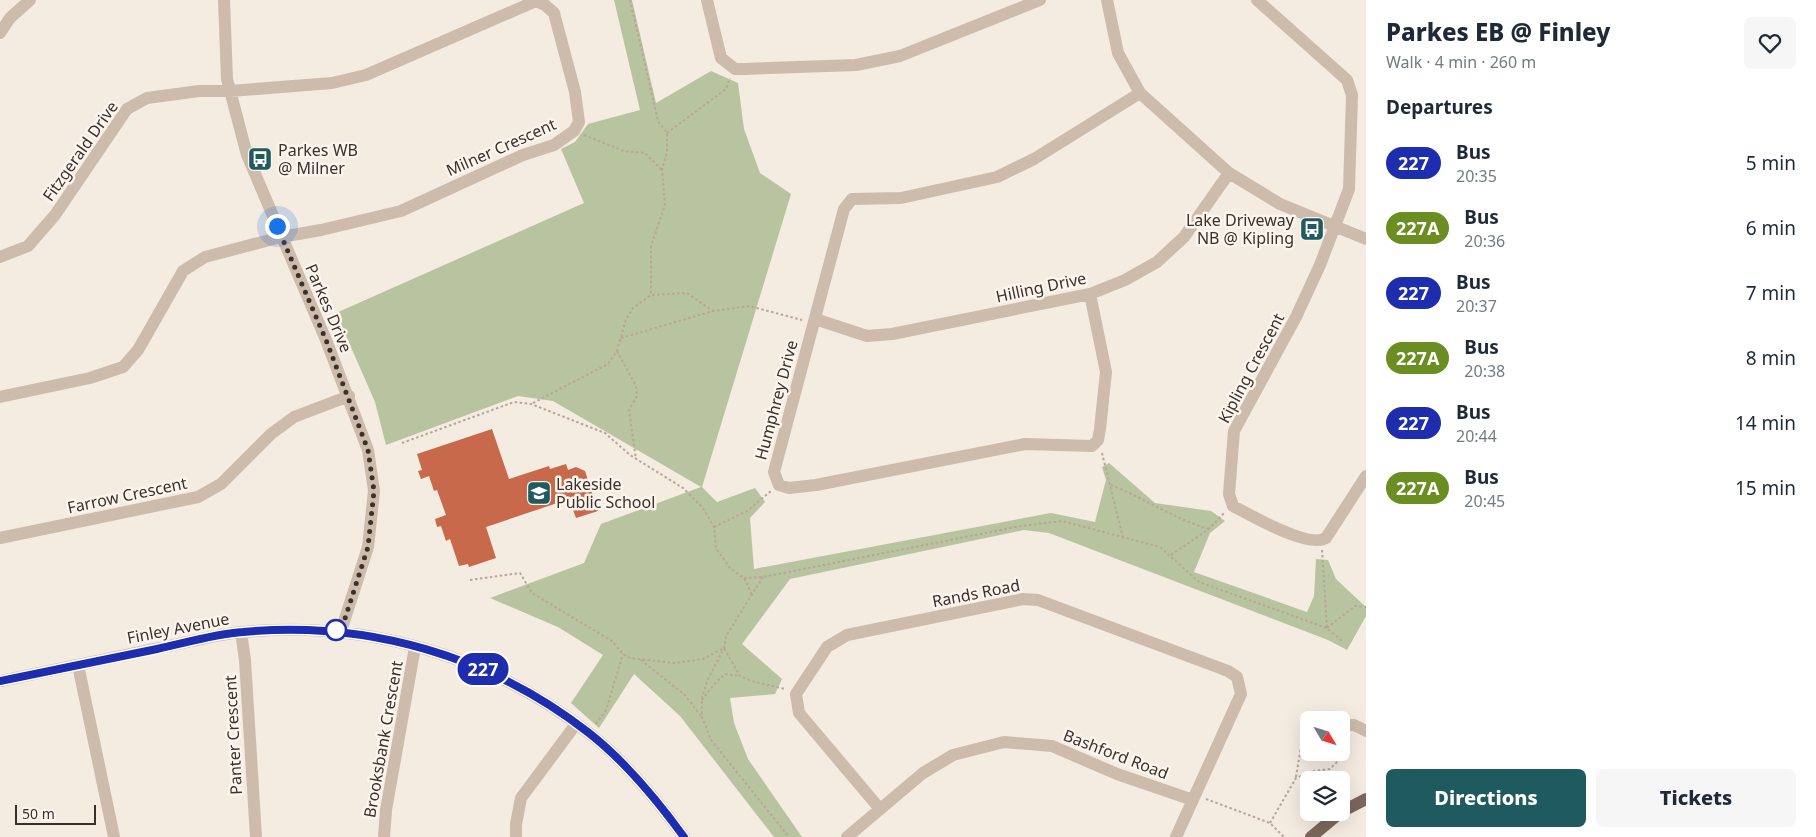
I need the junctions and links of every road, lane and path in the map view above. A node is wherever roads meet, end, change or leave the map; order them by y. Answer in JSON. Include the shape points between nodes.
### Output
{"nodes":[{"id":1,"x":30,"y":0,"type":"edge"},
{"id":2,"x":224,"y":0,"type":"edge"},
{"id":3,"x":630,"y":0,"type":"edge"},
{"id":4,"x":707,"y":0,"type":"edge"},
{"id":5,"x":1040,"y":0,"type":"edge"},
{"id":6,"x":1107,"y":0,"type":"edge"},
{"id":7,"x":1257,"y":0,"type":"edge"},
{"id":8,"x":0,"y":33,"type":"edge"},
{"id":9,"x":735,"y":69,"type":"junction"},
{"id":10,"x":230,"y":92,"type":"junction"},
{"id":11,"x":1140,"y":93,"type":"junction"},
{"id":12,"x":574,"y":131,"type":"junction"},
{"id":13,"x":667,"y":133,"type":"junction"},
{"id":14,"x":662,"y":170,"type":"junction"},
{"id":15,"x":1229,"y":173,"type":"junction"},
{"id":16,"x":1335,"y":227,"type":"junction"},
{"id":17,"x":281,"y":237,"type":"junction"},
{"id":18,"x":1366,"y":240,"type":"edge"},
{"id":19,"x":0,"y":257,"type":"edge"},
{"id":20,"x":1090,"y":294,"type":"junction"},
{"id":21,"x":651,"y":295,"type":"junction"},
{"id":22,"x":713,"y":311,"type":"junction"},
{"id":23,"x":815,"y":321,"type":"junction"},
{"id":24,"x":621,"y":338,"type":"junction"},
{"id":25,"x":618,"y":351,"type":"junction"},
{"id":26,"x":349,"y":396,"type":"junction"},
{"id":27,"x":0,"y":397,"type":"edge"},
{"id":28,"x":531,"y":404,"type":"junction"},
{"id":29,"x":1098,"y":440,"type":"junction"},
{"id":30,"x":402,"y":443,"type":"dead end"},
{"id":31,"x":636,"y":459,"type":"junction"},
{"id":32,"x":1366,"y":476,"type":"edge"},
{"id":33,"x":779,"y":484,"type":"junction"},
{"id":34,"x":1111,"y":485,"type":"junction"},
{"id":35,"x":1233,"y":506,"type":"junction"},
{"id":36,"x":714,"y":527,"type":"junction"},
{"id":37,"x":1209,"y":529,"type":"junction"},
{"id":38,"x":0,"y":538,"type":"edge"},
{"id":39,"x":1123,"y":538,"type":"junction"},
{"id":40,"x":1322,"y":541,"type":"junction"},
{"id":41,"x":1170,"y":555,"type":"junction"},
{"id":42,"x":763,"y":577,"type":"junction"},
{"id":43,"x":744,"y":578,"type":"junction"},
{"id":44,"x":470,"y":580,"type":"dead end"},
{"id":45,"x":752,"y":595,"type":"junction"},
{"id":46,"x":1366,"y":607,"type":"edge"},
{"id":47,"x":1327,"y":628,"type":"junction"},
{"id":48,"x":341,"y":631,"type":"junction"},
{"id":49,"x":241,"y":632,"type":"junction"},
{"id":50,"x":1342,"y":641,"type":"dead end"},
{"id":51,"x":415,"y":647,"type":"junction"},
{"id":52,"x":724,"y":648,"type":"junction"},
{"id":53,"x":623,"y":654,"type":"junction"},
{"id":54,"x":642,"y":660,"type":"junction"},
{"id":55,"x":78,"y":665,"type":"junction"},
{"id":56,"x":740,"y":676,"type":"junction"},
{"id":57,"x":0,"y":681,"type":"edge"},
{"id":58,"x":796,"y":694,"type":"junction"},
{"id":59,"x":702,"y":700,"type":"junction"},
{"id":60,"x":702,"y":717,"type":"junction"},
{"id":61,"x":576,"y":724,"type":"junction"},
{"id":62,"x":1350,"y":725,"type":"edge"},
{"id":63,"x":1366,"y":731,"type":"edge"},
{"id":64,"x":590,"y":733,"type":"junction"},
{"id":65,"x":1300,"y":753,"type":"edge"},
{"id":66,"x":1338,"y":761,"type":"edge"},
{"id":67,"x":1296,"y":778,"type":"junction"},
{"id":68,"x":1366,"y":799,"type":"edge"},
{"id":69,"x":1193,"y":800,"type":"junction"},
{"id":70,"x":1350,"y":807,"type":"edge"},
{"id":71,"x":880,"y":809,"type":"junction"},
{"id":72,"x":1330,"y":821,"type":"edge"},
{"id":73,"x":1270,"y":824,"type":"junction"},
{"id":74,"x":114,"y":837,"type":"edge"},
{"id":75,"x":256,"y":837,"type":"edge"},
{"id":76,"x":384,"y":837,"type":"edge"},
{"id":77,"x":516,"y":837,"type":"edge"},
{"id":78,"x":684,"y":837,"type":"edge"},
{"id":79,"x":789,"y":837,"type":"edge"},
{"id":80,"x":847,"y":837,"type":"edge"},
{"id":81,"x":1176,"y":837,"type":"edge"},
{"id":82,"x":1284,"y":837,"type":"edge"},
{"id":83,"x":1311,"y":837,"type":"edge"}],
"edges":[{"from":1,"to":8,"type":"street","via":[[10,18]]},
{"from":2,"to":10,"type":"street","name":"Parkes Drive"},
{"from":3,"to":13,"type":"path","via":[[658,121]]},
{"from":4,"to":9,"type":"street","via":[[721,58]]},
{"from":5,"to":9,"type":"street","via":[[900,56],[856,65]]},
{"from":6,"to":11,"type":"street","via":[[1118,53]]},
{"from":7,"to":16,"type":"street","name":"Kipling Crescent","via":[[1335,68],[1350,88],[1349,189]]},
{"from":9,"to":13,"type":"path","via":[[726,89]]},
{"from":10,"to":12,"type":"street","name":"Milner Crescent","via":[[332,83],[366,75],[536,2],[554,13],[575,92],[579,122]]},
{"from":10,"to":17,"type":"street","name":"Parkes Drive","via":[[247,154]]},
{"from":10,"to":19,"type":"street","name":"Fitzgerald Drive","via":[[199,91],[147,98],[127,109],[55,215],[28,246]]},
{"from":11,"to":15,"type":"street"},
{"from":11,"to":23,"type":"street","name":"Humphrey Drive","via":[[997,177],[901,198],[852,199],[844,209]]},
{"from":12,"to":14,"type":"path","via":[[624,151],[645,153]]},
{"from":12,"to":17,"type":"street","name":"Milner Crescent","via":[[554,145],[523,155],[401,211]]},
{"from":13,"to":14,"type":"path","via":[[667,152]]},
{"from":14,"to":21,"type":"path","via":[[665,205],[651,246]]},
{"from":15,"to":16,"type":"street","via":[[1280,204]]},
{"from":15,"to":20,"type":"street","name":"Hilling Drive","via":[[1184,237],[1157,262]]},
{"from":16,"to":18,"type":"street"},
{"from":16,"to":35,"type":"street","name":"Kipling Crescent","via":[[1296,317],[1234,431],[1229,494]]},
{"from":17,"to":26,"type":"street","name":"Parkes Drive"},
{"from":17,"to":27,"type":"street","via":[[205,257],[183,270],[138,350],[123,367],[90,378]]},
{"from":20,"to":23,"type":"street","name":"Hilling Drive","via":[[892,334],[866,336]]},
{"from":20,"to":29,"type":"street","via":[[1106,372]]},
{"from":21,"to":22,"type":"path","via":[[687,293]]},
{"from":21,"to":24,"type":"path","via":[[633,308]]},
{"from":22,"to":23,"type":"path","via":[[749,306]]},
{"from":22,"to":24,"type":"path"},
{"from":23,"to":33,"type":"street","name":"Humphrey Drive","via":[[774,472]]},
{"from":24,"to":25,"type":"path"},
{"from":25,"to":28,"type":"path","via":[[603,368]]},
{"from":25,"to":31,"type":"path","via":[[636,386],[637,396],[629,410]]},
{"from":26,"to":38,"type":"street","name":"Farrow Crescent","via":[[294,417],[271,434],[221,484],[198,496]]},
{"from":26,"to":48,"type":"street","name":"Parkes Drive","via":[[368,450],[374,491],[368,547]]},
{"from":28,"to":30,"type":"path","via":[[514,402]]},
{"from":28,"to":31,"type":"path","via":[[606,433]]},
{"from":29,"to":33,"type":"street","via":[[1092,446],[1071,448],[1025,444],[816,485],[790,488]]},
{"from":29,"to":34,"type":"path"},
{"from":31,"to":36,"type":"path","via":[[683,488],[702,507]]},
{"from":32,"to":40,"type":"street"},
{"from":33,"to":36,"type":"path","via":[[747,511]]},
{"from":34,"to":37,"type":"path","via":[[1137,495],[1184,522]]},
{"from":34,"to":39,"type":"path"},
{"from":35,"to":37,"type":"path"},
{"from":35,"to":40,"type":"street","via":[[1305,539]]},
{"from":36,"to":43,"type":"path","via":[[716,548],[730,568]]},
{"from":37,"to":41,"type":"path"},
{"from":39,"to":41,"type":"path","via":[[1160,547]]},
{"from":39,"to":42,"type":"path","via":[[1062,521],[1021,526]]},
{"from":40,"to":47,"type":"path"},
{"from":41,"to":47,"type":"path","via":[[1199,582]]},
{"from":42,"to":43,"type":"path"},
{"from":42,"to":45,"type":"path"},
{"from":43,"to":45,"type":"path"},
{"from":44,"to":53,"type":"path","via":[[520,573],[532,593],[612,641]]},
{"from":45,"to":52,"type":"path","via":[[726,636]]},
{"from":46,"to":47,"type":"path","via":[[1356,606]]},
{"from":47,"to":50,"type":"path"},
{"from":48,"to":49,"type":"street","name":"Finley Avenue","via":[[297,628]]},
{"from":48,"to":51,"type":"street","name":"Finley Avenue"},
{"from":49,"to":55,"type":"street","name":"Finley Avenue"},
{"from":49,"to":75,"type":"street","name":"Panter Crescent"},
{"from":51,"to":61,"type":"street","name":"Finley Avenue","via":[[449,655],[493,674],[540,699]]},
{"from":51,"to":76,"type":"street","name":"Brooksbank Crescent"},
{"from":52,"to":54,"type":"path","via":[[703,659],[674,663]]},
{"from":52,"to":56,"type":"path"},
{"from":52,"to":59,"type":"path","via":[[707,681]]},
{"from":53,"to":54,"type":"path"},
{"from":53,"to":64,"type":"path","via":[[606,710]]},
{"from":54,"to":60,"type":"path","via":[[685,695]]},
{"from":55,"to":57,"type":"street","name":"Finley Avenue"},
{"from":55,"to":74,"type":"street"},
{"from":56,"to":58,"type":"path"},
{"from":56,"to":59,"type":"path","via":[[725,674]]},
{"from":58,"to":69,"type":"street","name":"Rands Road","via":[[827,647],[847,635],[1023,599],[1038,600],[1228,671],[1238,678],[1241,694]]},
{"from":58,"to":71,"type":"street","via":[[799,713]]},
{"from":59,"to":60,"type":"path"},
{"from":60,"to":79,"type":"path","via":[[711,740]]},
{"from":61,"to":64,"type":"street","name":"Finley Avenue"},
{"from":61,"to":77,"type":"street","via":[[521,798]]},
{"from":62,"to":63,"type":"street"},
{"from":64,"to":78,"type":"street","name":"Finley Avenue","via":[[652,794]]},
{"from":65,"to":67,"type":"path"},
{"from":66,"to":67,"type":"path","via":[[1330,769]]},
{"from":67,"to":73,"type":"path"},
{"from":68,"to":70,"type":"main road"},
{"from":69,"to":71,"type":"street","name":"Bashford Road","via":[[1117,774],[1052,746],[1004,742],[953,755],[923,773]]},
{"from":69,"to":73,"type":"path","via":[[1206,799]]},
{"from":69,"to":81,"type":"street","name":"Rands Road"},
{"from":71,"to":80,"type":"street","name":"Bashford Road"},
{"from":72,"to":83,"type":"main road"},
{"from":73,"to":82,"type":"path"}]}
